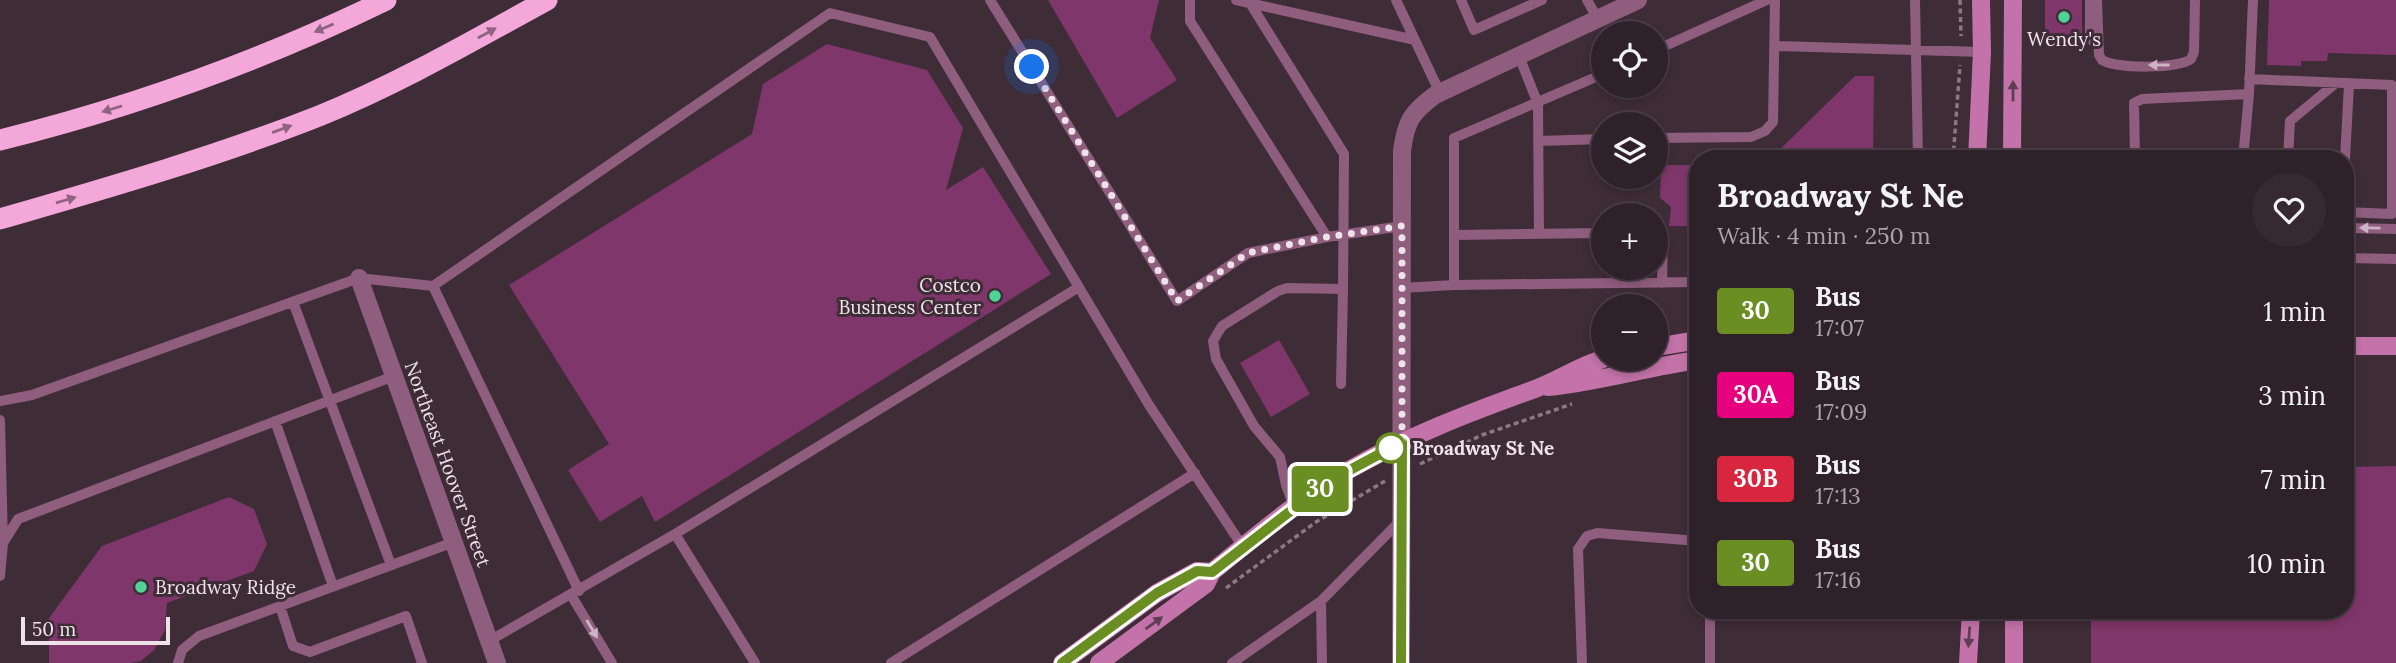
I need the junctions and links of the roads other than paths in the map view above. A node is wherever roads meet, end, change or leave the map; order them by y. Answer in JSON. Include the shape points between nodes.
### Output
{"nodes":[{"id":1,"x":386,"y":0,"type":"edge"},
{"id":2,"x":547,"y":0,"type":"edge"},
{"id":3,"x":990,"y":0,"type":"edge"},
{"id":4,"x":1190,"y":0,"type":"edge"},
{"id":5,"x":1236,"y":0,"type":"edge"},
{"id":6,"x":1396,"y":0,"type":"edge"},
{"id":7,"x":1461,"y":0,"type":"edge"},
{"id":8,"x":1542,"y":0,"type":"edge"},
{"id":9,"x":1587,"y":0,"type":"edge"},
{"id":10,"x":1638,"y":0,"type":"edge"},
{"id":11,"x":1767,"y":0,"type":"edge"},
{"id":12,"x":1775,"y":0,"type":"edge"},
{"id":13,"x":1914,"y":0,"type":"edge"},
{"id":14,"x":1981,"y":0,"type":"edge"},
{"id":15,"x":2013,"y":0,"type":"edge"},
{"id":16,"x":2090,"y":0,"type":"edge"},
{"id":17,"x":2098,"y":0,"type":"edge"},
{"id":18,"x":2194,"y":0,"type":"edge"},
{"id":19,"x":2253,"y":0,"type":"edge"},
{"id":20,"x":1250,"y":3,"type":"junction"},
{"id":21,"x":1598,"y":19,"type":"junction"},
{"id":22,"x":1415,"y":40,"type":"junction"},
{"id":23,"x":1668,"y":45,"type":"edge"},
{"id":24,"x":2098,"y":45,"type":"junction"},
{"id":25,"x":1775,"y":46,"type":"junction"},
{"id":26,"x":1914,"y":51,"type":"junction"},
{"id":27,"x":1982,"y":52,"type":"junction"},
{"id":28,"x":1518,"y":57,"type":"junction"},
{"id":29,"x":2249,"y":79,"type":"junction"},
{"id":30,"x":1591,"y":80,"type":"edge"},
{"id":31,"x":2336,"y":83,"type":"junction"},
{"id":32,"x":2349,"y":83,"type":"junction"},
{"id":33,"x":1440,"y":93,"type":"junction"},
{"id":34,"x":2249,"y":94,"type":"junction"},
{"id":35,"x":1538,"y":104,"type":"junction"},
{"id":36,"x":1668,"y":138,"type":"edge"},
{"id":37,"x":1591,"y":139,"type":"edge"},
{"id":38,"x":0,"y":140,"type":"edge"},
{"id":39,"x":1538,"y":141,"type":"junction"},
{"id":40,"x":1918,"y":150,"type":"edge"},
{"id":41,"x":1977,"y":150,"type":"edge"},
{"id":42,"x":2012,"y":150,"type":"edge"},
{"id":43,"x":2135,"y":150,"type":"edge"},
{"id":44,"x":2244,"y":150,"type":"edge"},
{"id":45,"x":2288,"y":150,"type":"edge"},
{"id":46,"x":2345,"y":150,"type":"edge"},
{"id":47,"x":2354,"y":212,"type":"edge"},
{"id":48,"x":0,"y":219,"type":"edge"},
{"id":49,"x":1402,"y":226,"type":"junction"},
{"id":50,"x":2354,"y":228,"type":"edge"},
{"id":51,"x":2396,"y":229,"type":"edge"},
{"id":52,"x":1591,"y":233,"type":"edge"},
{"id":53,"x":1539,"y":234,"type":"junction"},
{"id":54,"x":1454,"y":235,"type":"junction"},
{"id":55,"x":1343,"y":236,"type":"junction"},
{"id":56,"x":1327,"y":237,"type":"junction"},
{"id":57,"x":2354,"y":258,"type":"edge"},
{"id":58,"x":2396,"y":259,"type":"edge"},
{"id":59,"x":359,"y":278,"type":"junction"},
{"id":60,"x":1662,"y":280,"type":"edge"},
{"id":61,"x":1689,"y":282,"type":"edge"},
{"id":62,"x":1662,"y":283,"type":"junction"},
{"id":63,"x":1454,"y":285,"type":"junction"},
{"id":64,"x":433,"y":286,"type":"junction"},
{"id":65,"x":1079,"y":286,"type":"junction"},
{"id":66,"x":1401,"y":288,"type":"junction"},
{"id":67,"x":1343,"y":289,"type":"junction"},
{"id":68,"x":293,"y":302,"type":"junction"},
{"id":69,"x":1689,"y":342,"type":"edge"},
{"id":70,"x":1668,"y":345,"type":"edge"},
{"id":71,"x":2354,"y":346,"type":"edge"},
{"id":72,"x":2396,"y":346,"type":"edge"},
{"id":73,"x":1591,"y":362,"type":"edge"},
{"id":74,"x":1689,"y":362,"type":"edge"},
{"id":75,"x":394,"y":376,"type":"junction"},
{"id":76,"x":1342,"y":384,"type":"dead end"},
{"id":77,"x":1538,"y":387,"type":"junction"},
{"id":78,"x":0,"y":401,"type":"edge"},
{"id":79,"x":329,"y":401,"type":"junction"},
{"id":80,"x":0,"y":420,"type":"edge"},
{"id":81,"x":275,"y":421,"type":"junction"},
{"id":82,"x":1402,"y":442,"type":"junction"},
{"id":83,"x":1195,"y":473,"type":"junction"},
{"id":84,"x":1294,"y":507,"type":"junction"},
{"id":85,"x":1401,"y":520,"type":"junction"},
{"id":86,"x":675,"y":534,"type":"junction"},
{"id":87,"x":1689,"y":540,"type":"edge"},
{"id":88,"x":454,"y":542,"type":"junction"},
{"id":89,"x":4,"y":543,"type":"junction"},
{"id":90,"x":1243,"y":547,"type":"junction"},
{"id":91,"x":391,"y":565,"type":"junction"},
{"id":92,"x":1212,"y":572,"type":"junction"},
{"id":93,"x":0,"y":576,"type":"edge"},
{"id":94,"x":333,"y":586,"type":"junction"},
{"id":95,"x":575,"y":593,"type":"junction"},
{"id":96,"x":1321,"y":601,"type":"junction"},
{"id":97,"x":280,"y":606,"type":"junction"},
{"id":98,"x":1710,"y":619,"type":"edge"},
{"id":99,"x":1971,"y":619,"type":"edge"},
{"id":100,"x":2014,"y":619,"type":"edge"},
{"id":101,"x":489,"y":641,"type":"junction"},
{"id":102,"x":310,"y":652,"type":"junction"},
{"id":103,"x":178,"y":663,"type":"edge"},
{"id":104,"x":302,"y":663,"type":"edge"},
{"id":105,"x":422,"y":663,"type":"edge"},
{"id":106,"x":497,"y":663,"type":"edge"},
{"id":107,"x":612,"y":663,"type":"edge"},
{"id":108,"x":755,"y":663,"type":"edge"},
{"id":109,"x":891,"y":663,"type":"edge"},
{"id":110,"x":1062,"y":663,"type":"edge"},
{"id":111,"x":1099,"y":663,"type":"edge"},
{"id":112,"x":1231,"y":663,"type":"edge"},
{"id":113,"x":1322,"y":663,"type":"edge"},
{"id":114,"x":1401,"y":663,"type":"edge"},
{"id":115,"x":1582,"y":663,"type":"edge"},
{"id":116,"x":1710,"y":663,"type":"edge"},
{"id":117,"x":1968,"y":663,"type":"edge"},
{"id":118,"x":2014,"y":663,"type":"edge"}],
"edges":[{"from":1,"to":38,"type":"highway","one_way":true,"via":[[176,89]]},
{"from":48,"to":2,"type":"highway","one_way":true,"via":[[207,157],[321,115],[437,61]]},
{"from":3,"to":56,"type":"lane","via":[[1177,301],[1248,253]]},
{"from":4,"to":56,"type":"lane","via":[[1190,22]]},
{"from":5,"to":20,"type":"lane"},
{"from":6,"to":22,"type":"lane"},
{"from":7,"to":8,"type":"lane","via":[[1474,30]]},
{"from":9,"to":21,"type":"lane"},
{"from":10,"to":21,"type":"street"},
{"from":11,"to":23,"type":"lane"},
{"from":12,"to":25,"type":"lane"},
{"from":13,"to":26,"type":"lane"},
{"from":14,"to":27,"type":"main road"},
{"from":42,"to":15,"type":"main road","one_way":true},
{"from":16,"to":24,"type":"lane","via":[[2090,38]]},
{"from":17,"to":24,"type":"lane"},
{"from":18,"to":24,"type":"lane","one_way":true,"via":[[2194,52],[2186,63],[2108,64]]},
{"from":19,"to":29,"type":"lane"},
{"from":20,"to":22,"type":"lane"},
{"from":20,"to":55,"type":"lane","via":[[1344,154]]},
{"from":21,"to":28,"type":"street"},
{"from":22,"to":33,"type":"lane"},
{"from":25,"to":26,"type":"lane"},
{"from":25,"to":36,"type":"lane","via":[[1773,122],[1765,131],[1751,137]]},
{"from":26,"to":27,"type":"lane"},
{"from":26,"to":40,"type":"lane"},
{"from":27,"to":41,"type":"main road"},
{"from":28,"to":33,"type":"street"},
{"from":28,"to":35,"type":"lane"},
{"from":29,"to":31,"type":"lane"},
{"from":29,"to":34,"type":"lane"},
{"from":30,"to":35,"type":"lane"},
{"from":31,"to":32,"type":"lane"},
{"from":31,"to":45,"type":"lane","via":[[2290,121]]},
{"from":32,"to":46,"type":"lane"},
{"from":32,"to":47,"type":"lane","via":[[2392,85],[2392,214]]},
{"from":33,"to":49,"type":"street","via":[[1408,119],[1404,133]]},
{"from":34,"to":43,"type":"lane","via":[[2141,99],[2134,103]]},
{"from":34,"to":44,"type":"lane"},
{"from":35,"to":39,"type":"lane"},
{"from":35,"to":54,"type":"lane","via":[[1454,138]]},
{"from":37,"to":39,"type":"lane"},
{"from":39,"to":53,"type":"lane"},
{"from":49,"to":55,"type":"lane"},
{"from":49,"to":66,"type":"street"},
{"from":51,"to":50,"type":"lane","one_way":true},
{"from":52,"to":53,"type":"lane"},
{"from":53,"to":54,"type":"lane"},
{"from":54,"to":63,"type":"lane"},
{"from":55,"to":56,"type":"lane"},
{"from":55,"to":67,"type":"lane"},
{"from":57,"to":58,"type":"lane"},
{"from":59,"to":64,"type":"lane"},
{"from":59,"to":68,"type":"lane"},
{"from":59,"to":75,"type":"street","name":"Northeast Hoover Street"},
{"from":60,"to":62,"type":"lane"},
{"from":61,"to":62,"type":"lane"},
{"from":62,"to":63,"type":"lane"},
{"from":63,"to":66,"type":"lane"},
{"from":64,"to":65,"type":"lane","via":[[830,13],[929,37]]},
{"from":64,"to":95,"type":"lane"},
{"from":65,"to":83,"type":"lane"},
{"from":65,"to":86,"type":"lane"},
{"from":66,"to":82,"type":"street"},
{"from":67,"to":76,"type":"lane"},
{"from":67,"to":84,"type":"lane","via":[[1278,291],[1222,326],[1213,341],[1228,382],[1254,426],[1280,457]]},
{"from":68,"to":78,"type":"lane","via":[[32,395]]},
{"from":68,"to":79,"type":"lane"},
{"from":69,"to":70,"type":"main road"},
{"from":71,"to":72,"type":"main road"},
{"from":73,"to":77,"type":"main road"},
{"from":74,"to":77,"type":"main road","via":[[1581,384]]},
{"from":75,"to":79,"type":"lane"},
{"from":75,"to":88,"type":"street","name":"Northeast Hoover Street"},
{"from":77,"to":82,"type":"main road"},
{"from":79,"to":81,"type":"lane"},
{"from":79,"to":91,"type":"lane"},
{"from":80,"to":89,"type":"lane"},
{"from":81,"to":89,"type":"lane","via":[[18,519]]},
{"from":81,"to":94,"type":"lane"},
{"from":82,"to":84,"type":"main road"},
{"from":82,"to":85,"type":"street"},
{"from":83,"to":90,"type":"lane"},
{"from":83,"to":109,"type":"lane"},
{"from":84,"to":90,"type":"main road"},
{"from":85,"to":96,"type":"lane"},
{"from":85,"to":114,"type":"street"},
{"from":86,"to":95,"type":"lane"},
{"from":86,"to":108,"type":"lane"},
{"from":87,"to":115,"type":"lane","via":[[1587,536],[1578,549]]},
{"from":88,"to":91,"type":"lane"},
{"from":88,"to":101,"type":"street","name":"Northeast Hoover Street"},
{"from":89,"to":93,"type":"lane"},
{"from":90,"to":92,"type":"main road"},
{"from":91,"to":94,"type":"lane"},
{"from":92,"to":110,"type":"main road","via":[[1197,571],[1157,593]]},
{"from":111,"to":92,"type":"main road","one_way":true,"via":[[1206,584]]},
{"from":94,"to":97,"type":"lane"},
{"from":95,"to":101,"type":"lane"},
{"from":95,"to":107,"type":"lane","one_way":true},
{"from":96,"to":112,"type":"lane"},
{"from":96,"to":113,"type":"lane"},
{"from":97,"to":102,"type":"lane","via":[[293,646]]},
{"from":97,"to":103,"type":"lane","via":[[199,636],[182,650]]},
{"from":98,"to":116,"type":"lane"},
{"from":99,"to":117,"type":"main road","one_way":true},
{"from":100,"to":118,"type":"main road"},
{"from":101,"to":106,"type":"street","name":"Northeast Hoover Street"},
{"from":102,"to":104,"type":"lane"},
{"from":102,"to":105,"type":"lane","via":[[406,616]]}]}
